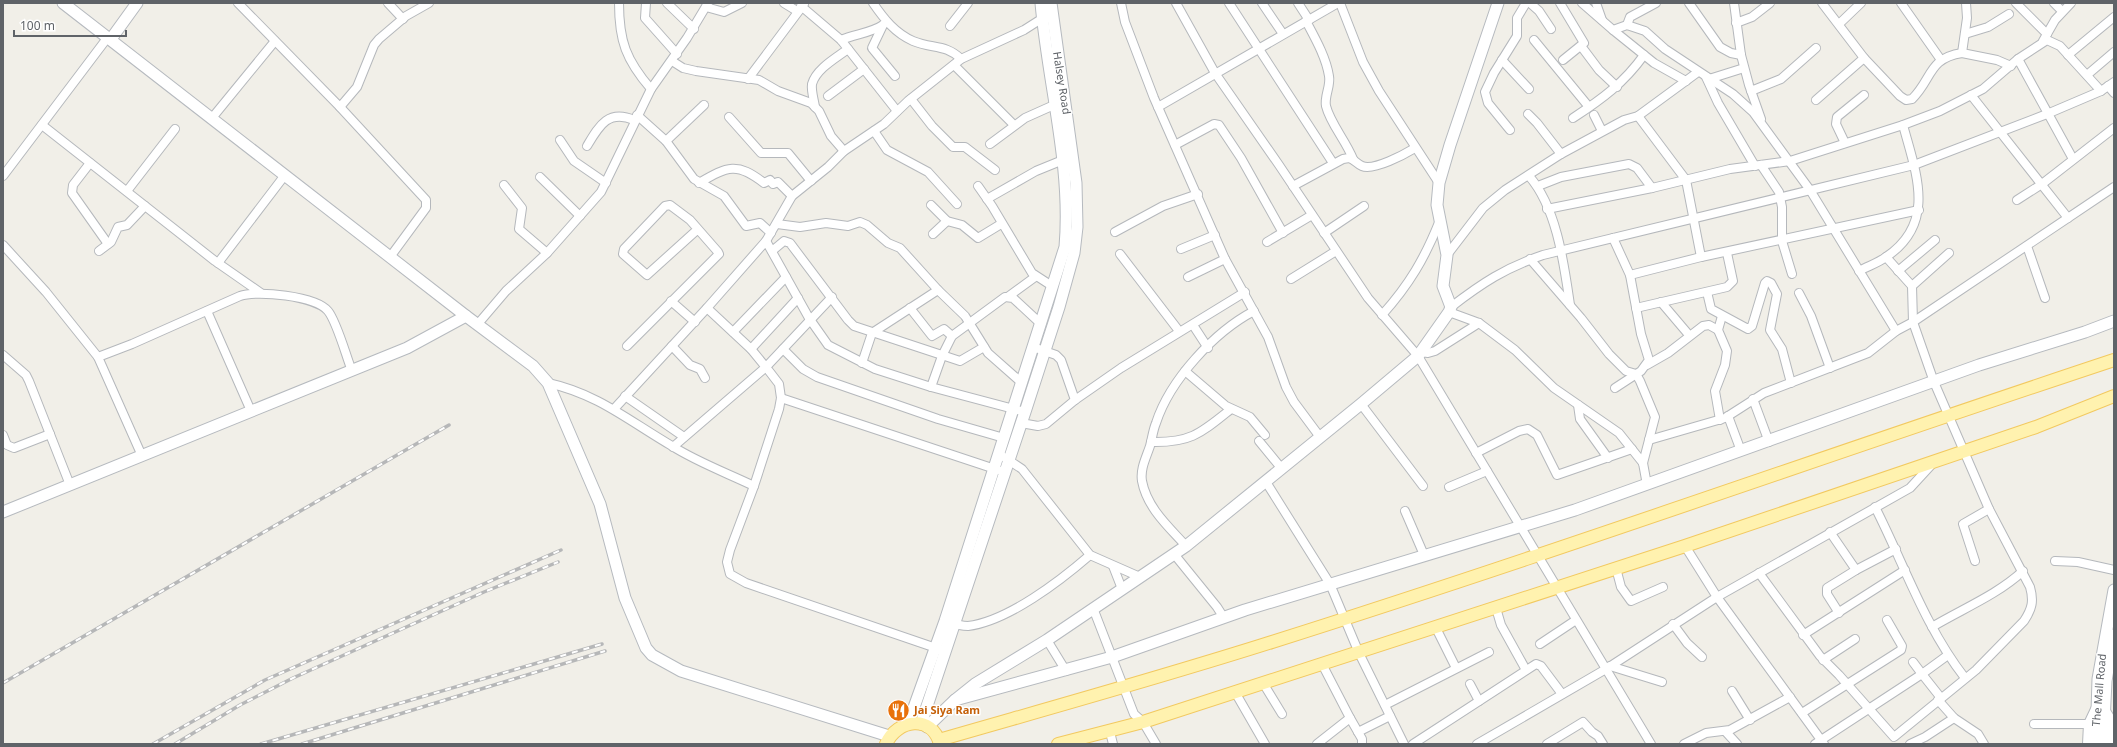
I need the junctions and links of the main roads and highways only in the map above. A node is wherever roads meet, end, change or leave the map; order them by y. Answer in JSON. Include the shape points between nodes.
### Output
{"nodes":[{"id":1,"x":2114,"y":360,"type":"edge"},
{"id":2,"x":2114,"y":396,"type":"edge"},
{"id":3,"x":888,"y":740,"type":"edge"},
{"id":4,"x":939,"y":742,"type":"edge"},
{"id":5,"x":1058,"y":744,"type":"edge"}],
"edges":[{"from":1,"to":4,"type":"main road","via":[[1721,495],[1345,618]]},
{"from":2,"to":5,"type":"main road","via":[[2036,428],[1685,546],[1143,722]]},
{"from":3,"to":4,"type":"main road","via":[[894,730],[908,724],[924,726]]}]}
